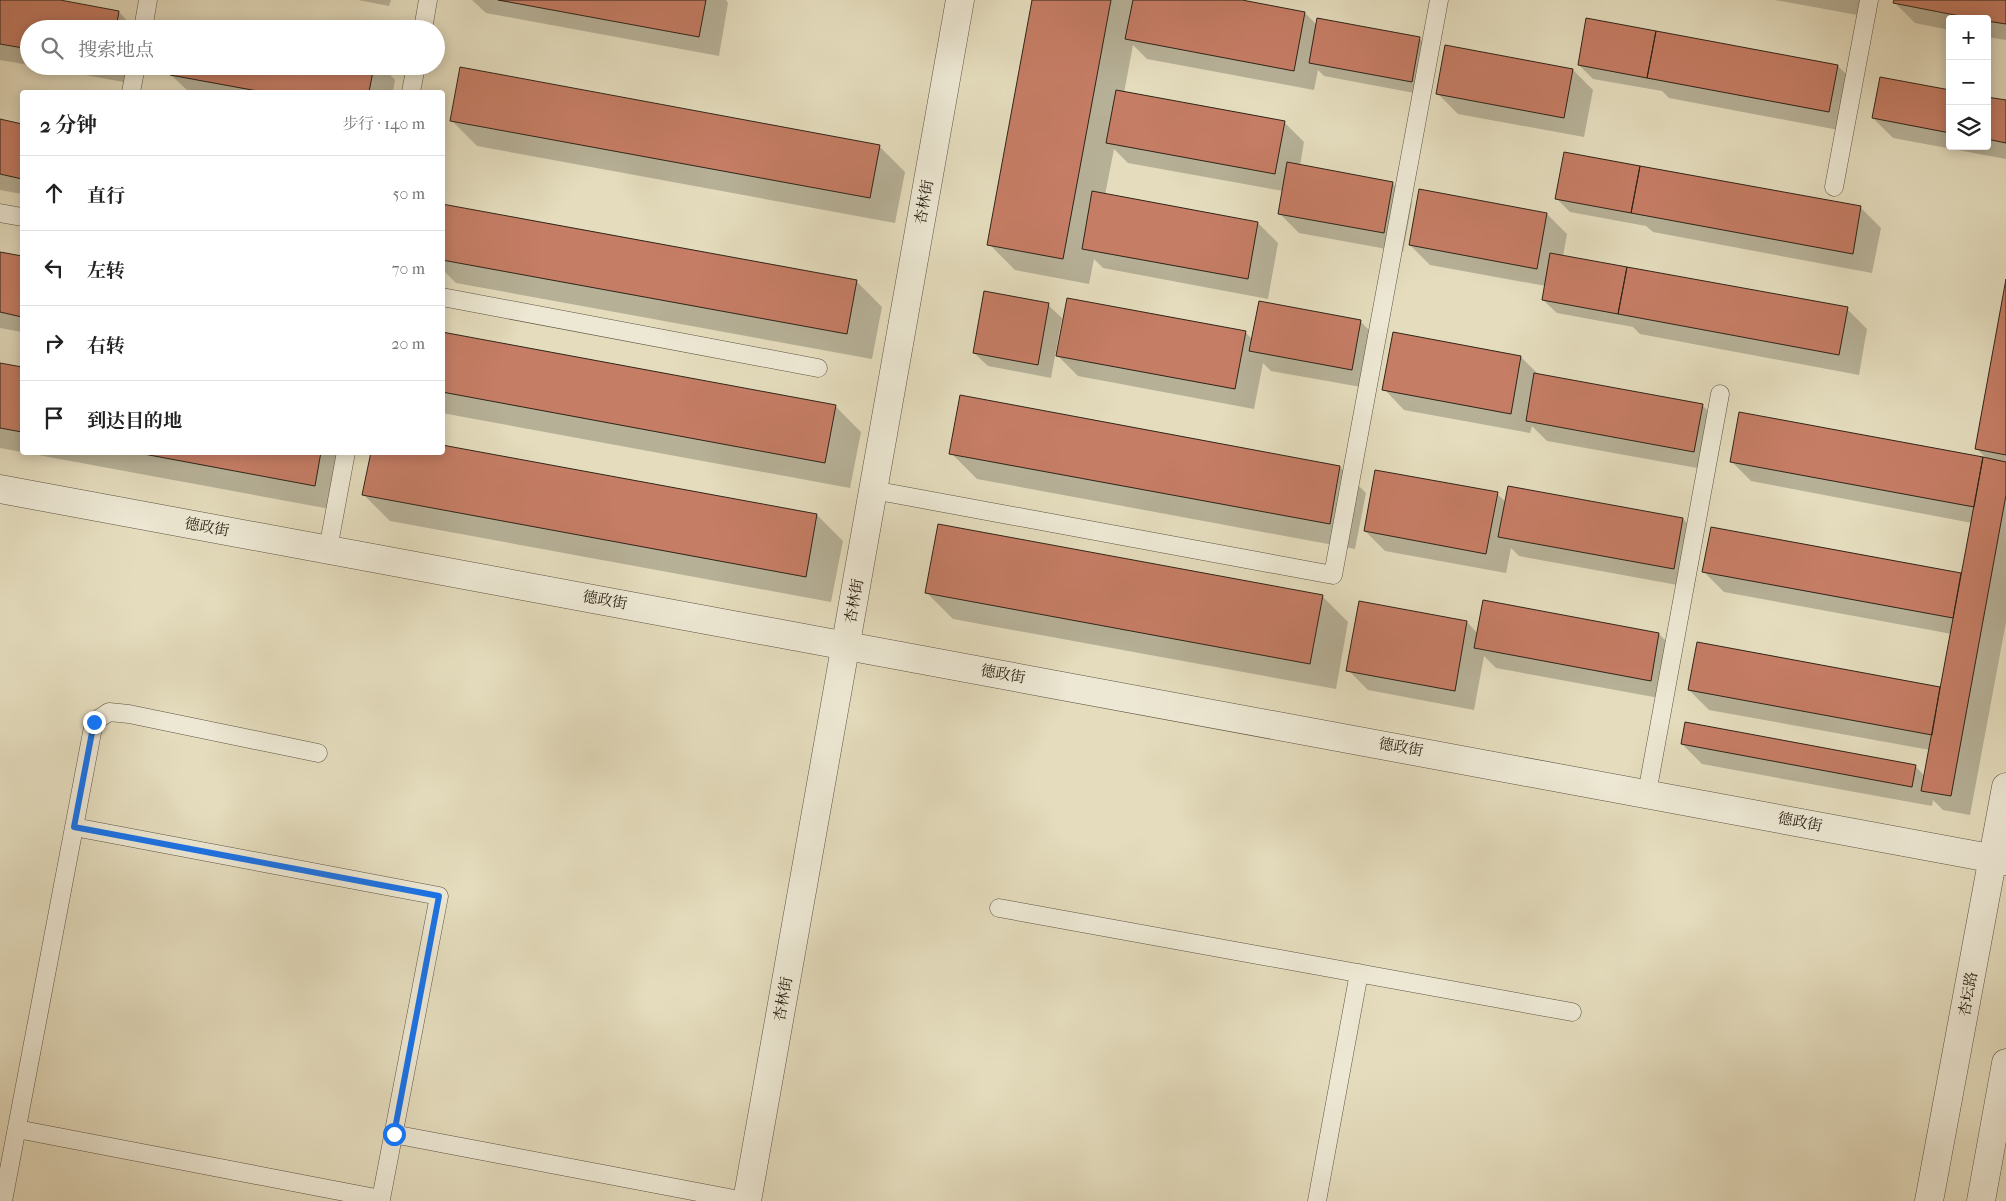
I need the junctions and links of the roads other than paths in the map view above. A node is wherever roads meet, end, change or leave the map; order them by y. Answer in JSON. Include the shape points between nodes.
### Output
{"nodes":[{"id":1,"x":148,"y":0,"type":"edge"},
{"id":2,"x":428,"y":0,"type":"edge"},
{"id":3,"x":960,"y":0,"type":"edge"},
{"id":4,"x":1439,"y":0,"type":"edge"},
{"id":5,"x":1869,"y":0,"type":"edge"},
{"id":6,"x":145,"y":20,"type":"edge"},
{"id":7,"x":425,"y":20,"type":"edge"},
{"id":8,"x":134,"y":75,"type":"edge"},
{"id":9,"x":414,"y":75,"type":"edge"},
{"id":10,"x":131,"y":90,"type":"edge"},
{"id":11,"x":411,"y":90,"type":"edge"},
{"id":12,"x":1834,"y":187,"type":"dead end"},
{"id":13,"x":0,"y":213,"type":"edge"},
{"id":14,"x":20,"y":217,"type":"edge"},
{"id":15,"x":445,"y":298,"type":"edge"},
{"id":16,"x":818,"y":368,"type":"dead end"},
{"id":17,"x":1720,"y":394,"type":"dead end"},
{"id":18,"x":345,"y":455,"type":"edge"},
{"id":19,"x":0,"y":489,"type":"edge"},
{"id":20,"x":873,"y":490,"type":"junction"},
{"id":21,"x":328,"y":549,"type":"junction"},
{"id":22,"x":846,"y":645,"type":"junction"},
{"id":23,"x":318,"y":753,"type":"dead end"},
{"id":24,"x":2006,"y":787,"type":"edge"},
{"id":25,"x":1647,"y":793,"type":"junction"},
{"id":26,"x":74,"y":827,"type":"junction"},
{"id":27,"x":1999,"y":859,"type":"edge"},
{"id":28,"x":999,"y":908,"type":"dead end"},
{"id":29,"x":1359,"y":973,"type":"junction"},
{"id":30,"x":1572,"y":1012,"type":"dead end"},
{"id":31,"x":2006,"y":1063,"type":"edge"},
{"id":32,"x":17,"y":1129,"type":"junction"},
{"id":33,"x":394,"y":1134,"type":"junction"},
{"id":34,"x":5,"y":1161,"type":"edge"},
{"id":35,"x":381,"y":1200,"type":"edge"},
{"id":36,"x":3,"y":1201,"type":"edge"},
{"id":37,"x":746,"y":1201,"type":"edge"},
{"id":38,"x":1317,"y":1201,"type":"edge"},
{"id":39,"x":1930,"y":1201,"type":"edge"},
{"id":40,"x":1981,"y":1201,"type":"edge"}],
"edges":[{"from":1,"to":6,"type":"lane"},
{"from":2,"to":7,"type":"lane"},
{"from":3,"to":20,"type":"street","name":"杏林街"},
{"from":4,"to":20,"type":"lane","via":[[1333,576]]},
{"from":5,"to":12,"type":"lane"},
{"from":8,"to":10,"type":"lane"},
{"from":9,"to":11,"type":"lane"},
{"from":13,"to":14,"type":"lane"},
{"from":15,"to":16,"type":"lane"},
{"from":17,"to":25,"type":"lane"},
{"from":18,"to":21,"type":"lane"},
{"from":19,"to":21,"type":"street","name":"德政街"},
{"from":20,"to":22,"type":"street","name":"杏林街"},
{"from":21,"to":22,"type":"street","name":"德政街"},
{"from":22,"to":25,"type":"street","name":"德政街"},
{"from":22,"to":37,"type":"street","name":"杏林街"},
{"from":23,"to":26,"type":"lane","via":[[109,712],[94,722]]},
{"from":24,"to":27,"type":"street","name":"杏坛路"},
{"from":25,"to":27,"type":"street","name":"德政街"},
{"from":26,"to":32,"type":"lane"},
{"from":26,"to":33,"type":"lane","via":[[439,896]]},
{"from":27,"to":39,"type":"street","name":"杏坛路"},
{"from":28,"to":29,"type":"lane"},
{"from":29,"to":30,"type":"lane"},
{"from":29,"to":38,"type":"lane"},
{"from":31,"to":40,"type":"street"},
{"from":32,"to":34,"type":"lane"},
{"from":32,"to":35,"type":"lane"},
{"from":33,"to":35,"type":"lane"},
{"from":33,"to":37,"type":"lane"},
{"from":34,"to":36,"type":"lane"}]}
